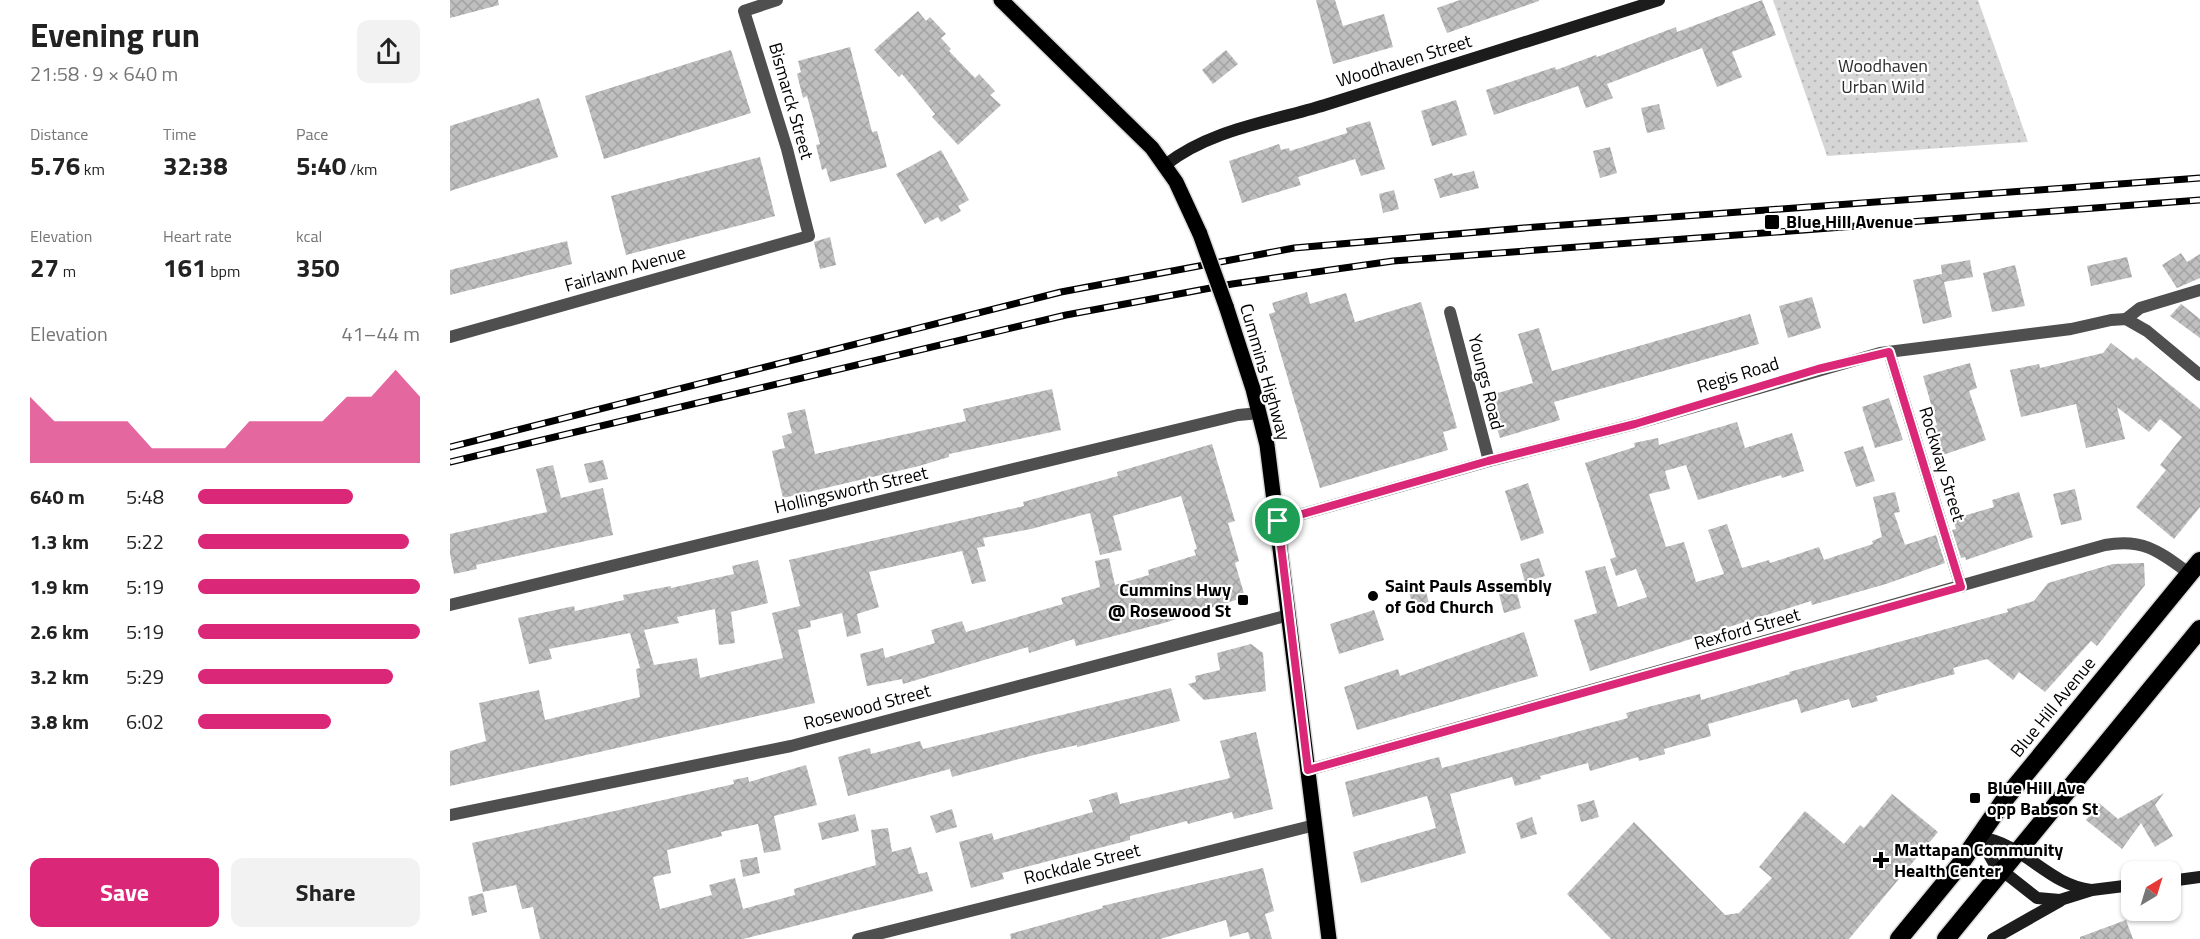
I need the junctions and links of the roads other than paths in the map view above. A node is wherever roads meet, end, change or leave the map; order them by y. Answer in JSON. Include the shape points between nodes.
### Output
{"nodes":[{"id":1,"x":777,"y":0,"type":"edge"},
{"id":2,"x":1001,"y":0,"type":"edge"},
{"id":3,"x":1659,"y":0,"type":"edge"},
{"id":4,"x":1165,"y":165,"type":"junction"},
{"id":5,"x":809,"y":236,"type":"joint"},
{"id":6,"x":2200,"y":290,"type":"edge"},
{"id":7,"x":1450,"y":312,"type":"dead end"},
{"id":8,"x":2126,"y":319,"type":"junction"},
{"id":9,"x":450,"y":338,"type":"edge"},
{"id":10,"x":1889,"y":352,"type":"junction"},
{"id":11,"x":2200,"y":375,"type":"edge"},
{"id":12,"x":1260,"y":413,"type":"junction"},
{"id":13,"x":1488,"y":461,"type":"junction"},
{"id":14,"x":1278,"y":521,"type":"junction"},
{"id":15,"x":2195,"y":567,"type":"edge"},
{"id":16,"x":1961,"y":587,"type":"junction"},
{"id":17,"x":450,"y":605,"type":"edge"},
{"id":18,"x":1289,"y":615,"type":"junction"},
{"id":19,"x":2200,"y":629,"type":"edge"},
{"id":20,"x":1308,"y":770,"type":"junction"},
{"id":21,"x":450,"y":815,"type":"edge"},
{"id":22,"x":1315,"y":825,"type":"junction"},
{"id":23,"x":1979,"y":837,"type":"junction"},
{"id":24,"x":2019,"y":850,"type":"junction"},
{"id":25,"x":2002,"y":872,"type":"junction"},
{"id":26,"x":2200,"y":877,"type":"edge"},
{"id":27,"x":2181,"y":880,"type":"edge"},
{"id":28,"x":2121,"y":886,"type":"edge"},
{"id":29,"x":2092,"y":890,"type":"junction"},
{"id":30,"x":2060,"y":900,"type":"junction"},
{"id":31,"x":1909,"y":936,"type":"edge"},
{"id":32,"x":858,"y":939,"type":"edge"},
{"id":33,"x":1329,"y":939,"type":"edge"},
{"id":34,"x":1946,"y":939,"type":"edge"},
{"id":35,"x":1993,"y":939,"type":"edge"}],
"edges":[{"from":1,"to":5,"type":"street","name":"Bismarck Street","via":[[744,11],[787,149]]},
{"from":2,"to":4,"type":"main road","name":"Cummins Highway"},
{"from":3,"to":4,"type":"street","name":"Woodhaven Street","via":[[1303,112],[1207,138]]},
{"from":4,"to":12,"type":"main road","name":"Cummins Highway","bridge":true,"via":[[1200,234]]},
{"from":5,"to":9,"type":"street","name":"Fairlawn Avenue"},
{"from":6,"to":8,"type":"street","via":[[2140,308]]},
{"from":7,"to":13,"type":"street","name":"Youngs Road"},
{"from":8,"to":10,"type":"street","name":"Regis Road"},
{"from":8,"to":11,"type":"street","via":[[2147,331]]},
{"from":10,"to":13,"type":"street","name":"Regis Road"},
{"from":10,"to":16,"type":"street","name":"Rockway Street"},
{"from":12,"to":14,"type":"main road","name":"Cummins Highway"},
{"from":12,"to":17,"type":"street","name":"Hollingsworth Street","via":[[1238,415]]},
{"from":13,"to":14,"type":"street","name":"Regis Road"},
{"from":14,"to":18,"type":"main road","name":"Cummins Highway"},
{"from":15,"to":16,"type":"street","name":"Rexford Street","via":[[2154,548],[2118,543]]},
{"from":15,"to":23,"type":"highway","name":"Blue Hill Avenue","via":[[2012,790]]},
{"from":16,"to":20,"type":"street","name":"Rexford Street"},
{"from":18,"to":20,"type":"main road","name":"Cummins Highway"},
{"from":18,"to":21,"type":"street","name":"Rosewood Street","via":[[791,746]]},
{"from":19,"to":24,"type":"highway"},
{"from":20,"to":22,"type":"main road","name":"Cummins Highway"},
{"from":22,"to":32,"type":"street","name":"Rockdale Street"},
{"from":22,"to":33,"type":"main road","name":"Cummins Highway"},
{"from":23,"to":24,"type":"street"},
{"from":23,"to":25,"type":"street","via":[[1988,857]]},
{"from":23,"to":31,"type":"highway","name":"Blue Hill Avenue"},
{"from":24,"to":25,"type":"highway"},
{"from":24,"to":29,"type":"street","via":[[2063,882]]},
{"from":25,"to":30,"type":"street","via":[[2037,898]]},
{"from":25,"to":34,"type":"highway"},
{"from":26,"to":27,"type":"street"},
{"from":28,"to":29,"type":"street"},
{"from":29,"to":30,"type":"street"},
{"from":30,"to":35,"type":"street"}]}
